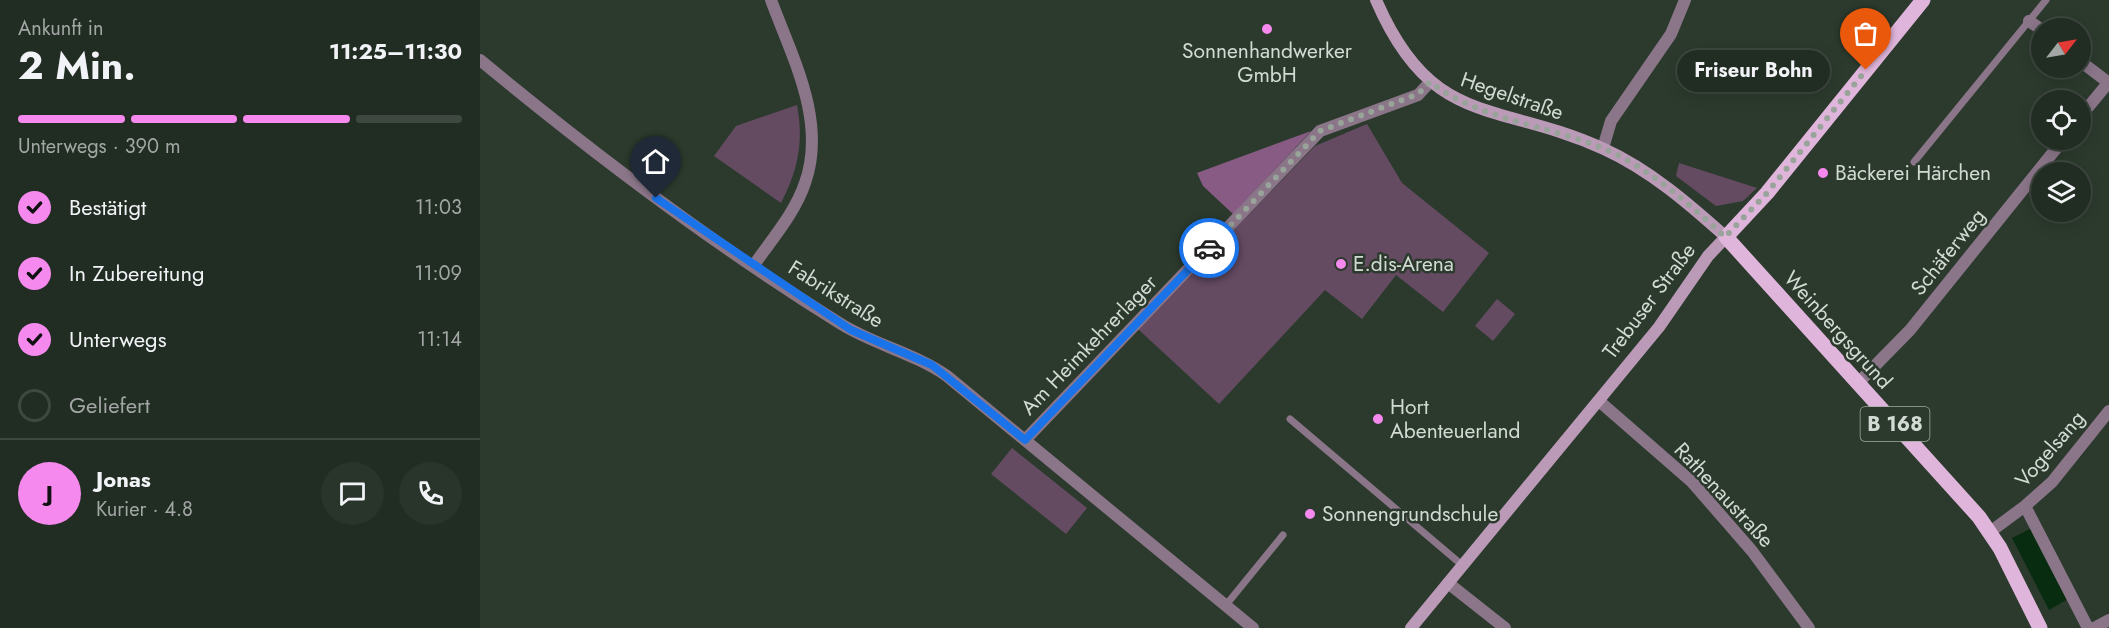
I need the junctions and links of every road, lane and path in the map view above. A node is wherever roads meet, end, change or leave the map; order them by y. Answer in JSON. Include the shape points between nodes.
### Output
{"nodes":[{"id":1,"x":771,"y":0,"type":"edge"},
{"id":2,"x":1376,"y":0,"type":"edge"},
{"id":3,"x":1685,"y":0,"type":"edge"},
{"id":4,"x":1923,"y":0,"type":"edge"},
{"id":5,"x":2046,"y":0,"type":"edge"},
{"id":6,"x":2030,"y":21,"type":"joint"},
{"id":7,"x":480,"y":60,"type":"edge"},
{"id":8,"x":2091,"y":69,"type":"edge"},
{"id":9,"x":1430,"y":82,"type":"junction"},
{"id":10,"x":2109,"y":83,"type":"edge"},
{"id":11,"x":2091,"y":104,"type":"edge"},
{"id":12,"x":1603,"y":148,"type":"junction"},
{"id":13,"x":2055,"y":150,"type":"edge"},
{"id":14,"x":1914,"y":162,"type":"dead end"},
{"id":15,"x":1725,"y":237,"type":"junction"},
{"id":16,"x":754,"y":265,"type":"junction"},
{"id":17,"x":1857,"y":384,"type":"junction"},
{"id":18,"x":1599,"y":401,"type":"junction"},
{"id":19,"x":2109,"y":411,"type":"edge"},
{"id":20,"x":1290,"y":419,"type":"dead end"},
{"id":21,"x":1025,"y":440,"type":"junction"},
{"id":22,"x":2025,"y":506,"type":"junction"},
{"id":23,"x":1990,"y":532,"type":"junction"},
{"id":24,"x":1282,"y":535,"type":"dead end"},
{"id":25,"x":1462,"y":565,"type":"junction"},
{"id":26,"x":1448,"y":583,"type":"junction"},
{"id":27,"x":1226,"y":605,"type":"junction"},
{"id":28,"x":2109,"y":620,"type":"edge"},
{"id":29,"x":1253,"y":628,"type":"edge"},
{"id":30,"x":1411,"y":628,"type":"edge"},
{"id":31,"x":1505,"y":628,"type":"edge"},
{"id":32,"x":1809,"y":628,"type":"edge"},
{"id":33,"x":2040,"y":628,"type":"edge"},
{"id":34,"x":2088,"y":628,"type":"edge"},
{"id":35,"x":2094,"y":628,"type":"edge"}],
"edges":[{"from":1,"to":16,"type":"street","via":[[809,107],[810,160],[799,196]]},
{"from":2,"to":9,"type":"street","name":"Hegelstraße","via":[[1399,47]]},
{"from":3,"to":12,"type":"street","via":[[1671,34],[1611,122]]},
{"from":4,"to":15,"type":"main road","name":"Trebuser Straße","via":[[1767,193]]},
{"from":5,"to":6,"type":"lane"},
{"from":6,"to":14,"type":"lane"},
{"from":7,"to":16,"type":"street","name":"Fabrikstraße","via":[[624,176]]},
{"from":8,"to":10,"type":"street"},
{"from":9,"to":12,"type":"street","name":"Hegelstraße","via":[[1458,100]]},
{"from":9,"to":21,"type":"street","name":"Am Heimkehrerlager","via":[[1418,94],[1320,131]]},
{"from":10,"to":11,"type":"street"},
{"from":12,"to":15,"type":"street","name":"Hegelstraße","via":[[1659,181]]},
{"from":13,"to":17,"type":"street","name":"Schäferweg","via":[[1910,330]]},
{"from":15,"to":17,"type":"main road","name":"Weinbergsgrund","number":"B 168"},
{"from":15,"to":18,"type":"street","name":"Trebuser Straße"},
{"from":16,"to":21,"type":"street","name":"Fabrikstraße","via":[[862,337],[932,365]]},
{"from":17,"to":23,"type":"main road","name":"Weinbergsgrund","number":"B 168","via":[[1972,507]]},
{"from":18,"to":25,"type":"street","name":"Trebuser Straße"},
{"from":18,"to":32,"type":"street","name":"Rathenaustraße","via":[[1692,482],[1752,551]]},
{"from":19,"to":22,"type":"street","name":"Vogelsang","via":[[2052,482]]},
{"from":20,"to":25,"type":"lane"},
{"from":21,"to":27,"type":"street","name":"Fabrikstraße"},
{"from":22,"to":23,"type":"street","name":"Vogelsang"},
{"from":22,"to":34,"type":"street"},
{"from":23,"to":33,"type":"main road","name":"Weinbergsgrund","number":"B 168"},
{"from":24,"to":27,"type":"lane"},
{"from":25,"to":26,"type":"street","name":"Trebuser Straße"},
{"from":26,"to":30,"type":"street","name":"Trebuser Straße"},
{"from":26,"to":31,"type":"street"},
{"from":27,"to":29,"type":"street","name":"Fabrikstraße"},
{"from":28,"to":35,"type":"street"}]}
